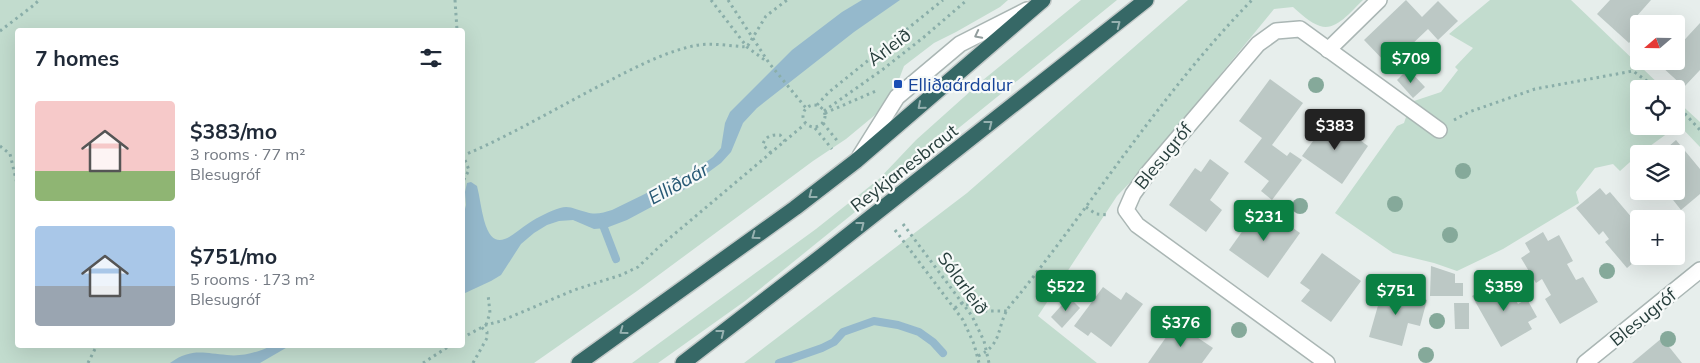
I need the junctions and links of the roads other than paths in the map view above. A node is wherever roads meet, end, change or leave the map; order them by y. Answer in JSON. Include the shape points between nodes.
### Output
{"nodes":[{"id":1,"x":1146,"y":0,"type":"edge"},
{"id":2,"x":1379,"y":0,"type":"edge"},
{"id":3,"x":1040,"y":2,"type":"edge"},
{"id":4,"x":1328,"y":50,"type":"junction"},
{"id":5,"x":1439,"y":130,"type":"road end"},
{"id":6,"x":856,"y":161,"type":"junction"},
{"id":7,"x":1700,"y":270,"type":"edge"},
{"id":8,"x":580,"y":363,"type":"edge"},
{"id":9,"x":683,"y":363,"type":"edge"},
{"id":10,"x":1327,"y":363,"type":"edge"},
{"id":11,"x":1585,"y":363,"type":"edge"}],
"edges":[{"from":9,"to":1,"type":"highway","name":"Reykjanesbraut","one_way":true},
{"from":2,"to":4,"type":"street"},
{"from":3,"to":6,"type":"highway","name":"Reykjanesbraut","one_way":true},
{"from":3,"to":6,"type":"street","name":"Reykjanesbraut","one_way":true,"via":[[960,44],[897,97]]},
{"from":4,"to":5,"type":"street","name":"Blesugróf"},
{"from":4,"to":10,"type":"street","name":"Blesugróf","via":[[1300,28],[1276,31],[1258,44],[1148,173],[1126,210],[1137,225]]},
{"from":6,"to":8,"type":"highway","name":"Reykjanesbraut","one_way":true},
{"from":7,"to":11,"type":"street","name":"Blesugróf"}]}
